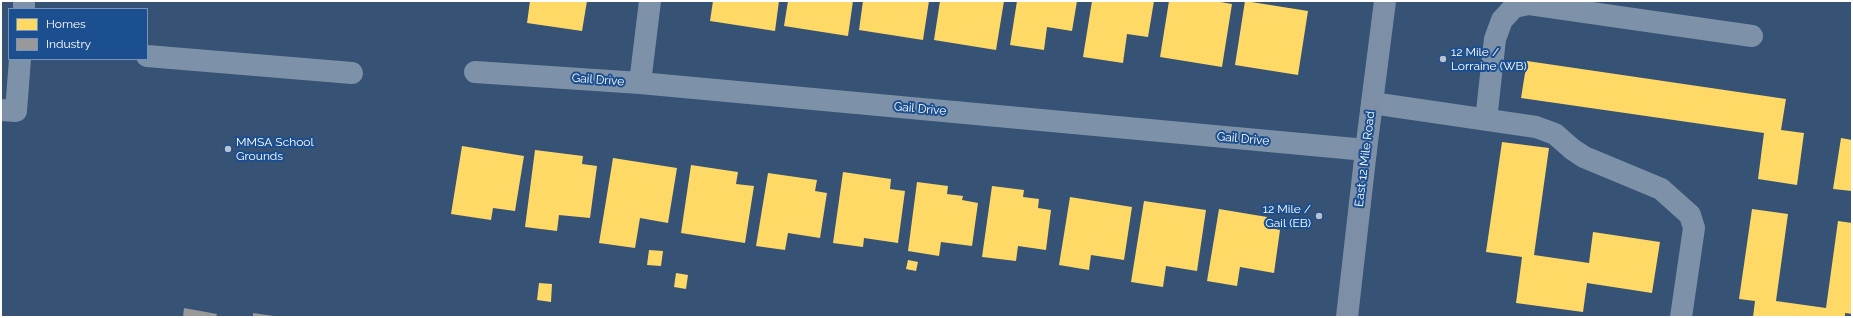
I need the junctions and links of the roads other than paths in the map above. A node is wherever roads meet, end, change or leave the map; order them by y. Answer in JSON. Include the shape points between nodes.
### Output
{"nodes":[{"id":1,"x":650,"y":1,"type":"edge"},
{"id":2,"x":1385,"y":1,"type":"edge"},
{"id":3,"x":1752,"y":36,"type":"dead end"},
{"id":4,"x":148,"y":56,"type":"edge"},
{"id":5,"x":20,"y":60,"type":"edge"},
{"id":6,"x":475,"y":72,"type":"dead end"},
{"id":7,"x":352,"y":73,"type":"dead end"},
{"id":8,"x":640,"y":83,"type":"junction"},
{"id":9,"x":1372,"y":103,"type":"junction"},
{"id":10,"x":1,"y":110,"type":"edge"},
{"id":11,"x":1486,"y":120,"type":"junction"},
{"id":12,"x":1366,"y":150,"type":"junction"},
{"id":13,"x":1347,"y":317,"type":"edge"},
{"id":14,"x":1681,"y":317,"type":"edge"}],
"edges":[{"from":1,"to":8,"type":"street"},
{"from":2,"to":9,"type":"main road","name":"East 12 Mile Road"},
{"from":3,"to":11,"type":"street","via":[[1529,4],[1514,7],[1502,20],[1495,39]]},
{"from":4,"to":7,"type":"street"},
{"from":5,"to":10,"type":"street","via":[[16,111]]},
{"from":6,"to":8,"type":"street","name":"Gail Drive"},
{"from":8,"to":12,"type":"street","name":"Gail Drive"},
{"from":9,"to":11,"type":"street"},
{"from":9,"to":12,"type":"main road","name":"East 12 Mile Road"},
{"from":11,"to":14,"type":"street","via":[[1536,127],[1555,134],[1584,157],[1660,189],[1690,214],[1694,228]]},
{"from":12,"to":13,"type":"main road","name":"East 12 Mile Road"}]}
